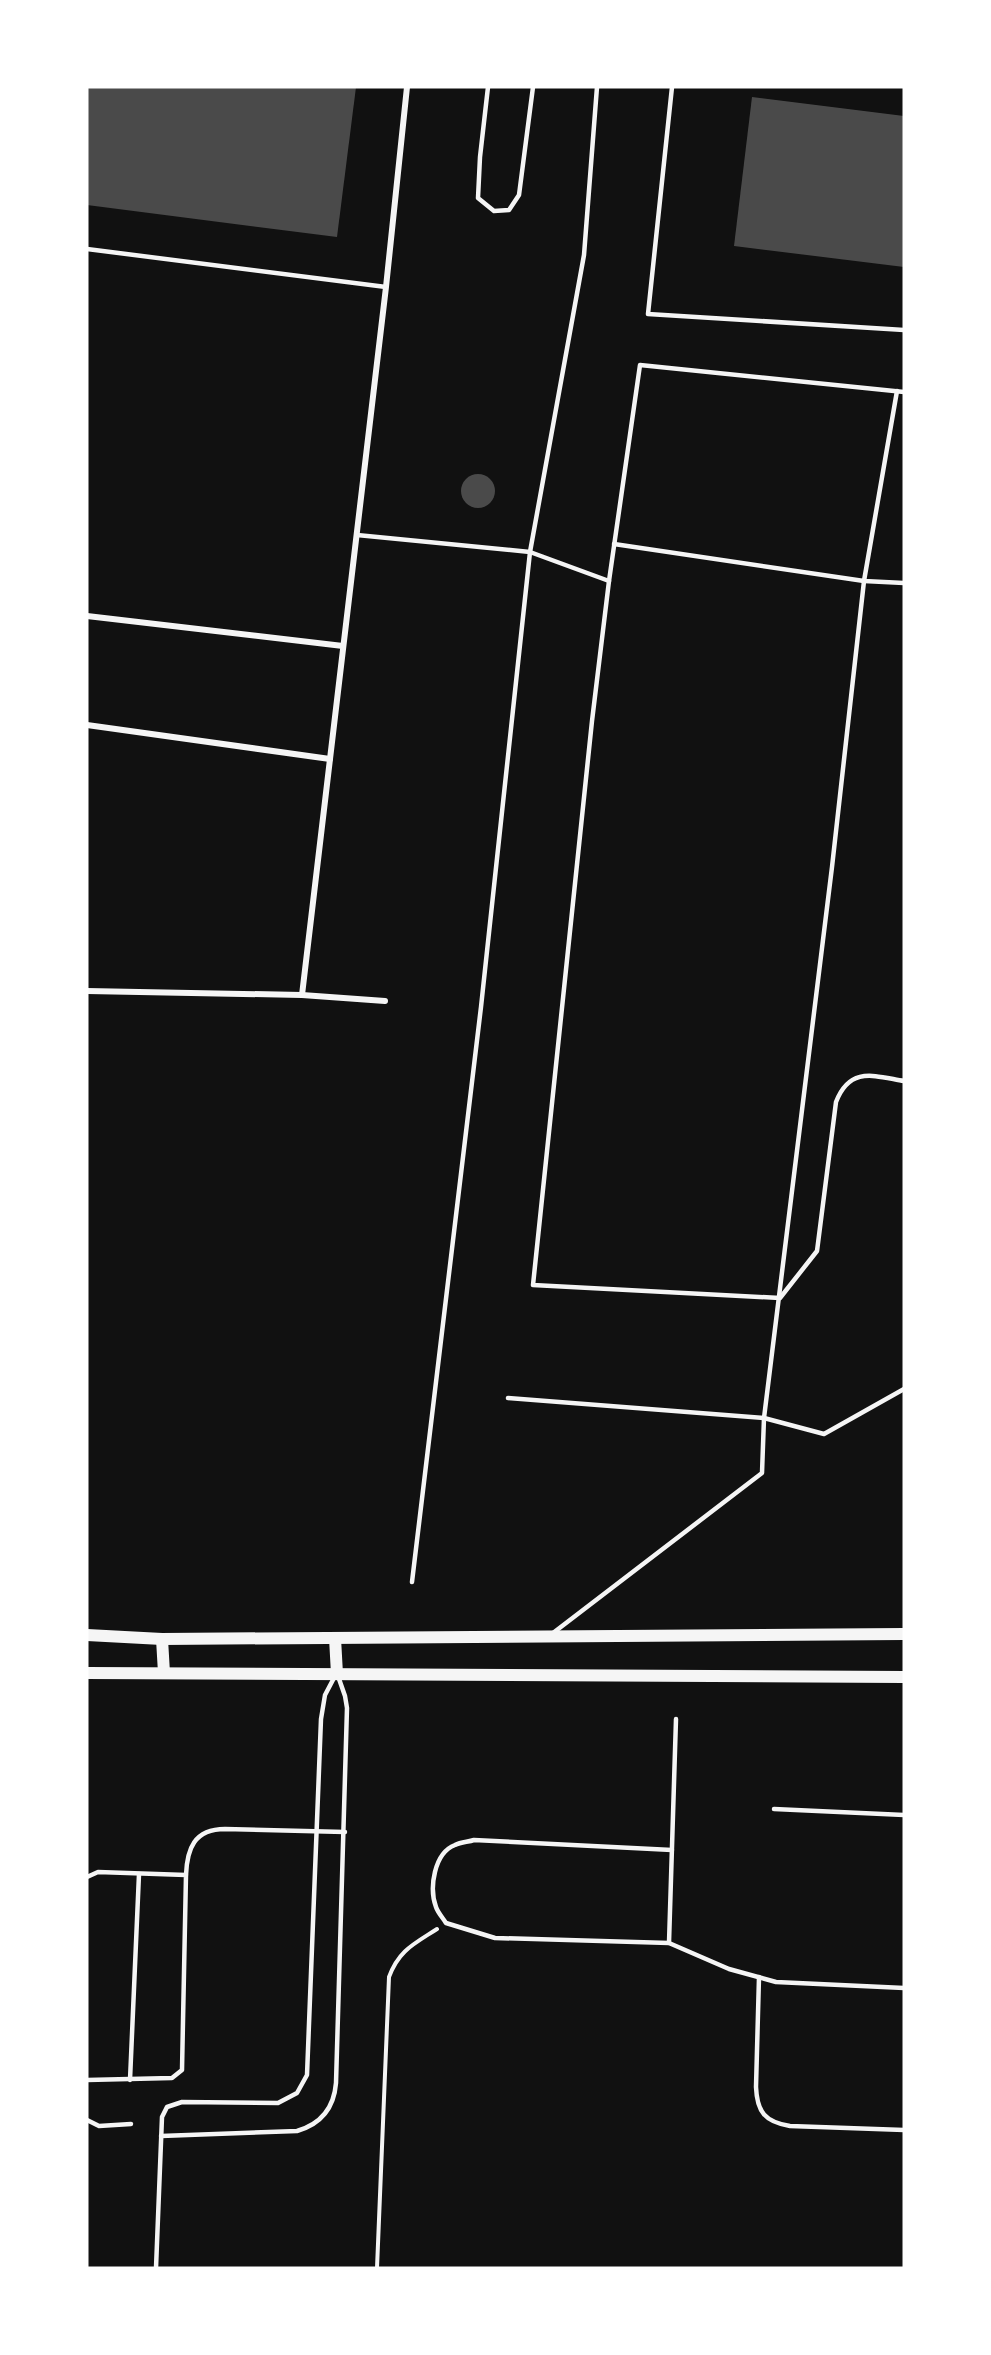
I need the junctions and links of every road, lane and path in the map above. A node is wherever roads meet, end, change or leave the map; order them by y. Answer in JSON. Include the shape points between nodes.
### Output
{"nodes":[{"id":1,"x":407,"y":87,"type":"edge"},
{"id":2,"x":488,"y":87,"type":"edge"},
{"id":3,"x":533,"y":87,"type":"edge"},
{"id":4,"x":597,"y":87,"type":"edge"},
{"id":5,"x":672,"y":87,"type":"edge"},
{"id":6,"x":87,"y":249,"type":"edge"},
{"id":7,"x":386,"y":287,"type":"junction"},
{"id":8,"x":904,"y":330,"type":"edge"},
{"id":9,"x":897,"y":391,"type":"junction"},
{"id":10,"x":904,"y":392,"type":"edge"},
{"id":11,"x":357,"y":535,"type":"junction"},
{"id":12,"x":614,"y":544,"type":"junction"},
{"id":13,"x":530,"y":552,"type":"junction"},
{"id":14,"x":609,"y":581,"type":"junction"},
{"id":15,"x":864,"y":581,"type":"junction"},
{"id":16,"x":904,"y":583,"type":"edge"},
{"id":17,"x":87,"y":616,"type":"edge"},
{"id":18,"x":344,"y":646,"type":"junction"},
{"id":19,"x":87,"y":725,"type":"edge"},
{"id":20,"x":330,"y":759,"type":"junction"},
{"id":21,"x":87,"y":991,"type":"edge"},
{"id":22,"x":303,"y":995,"type":"junction"},
{"id":23,"x":385,"y":1001,"type":"dead end"},
{"id":24,"x":904,"y":1081,"type":"edge"},
{"id":25,"x":780,"y":1298,"type":"junction"},
{"id":26,"x":904,"y":1389,"type":"edge"},
{"id":27,"x":508,"y":1398,"type":"dead end"},
{"id":28,"x":764,"y":1418,"type":"junction"},
{"id":29,"x":412,"y":1582,"type":"dead end"},
{"id":30,"x":904,"y":1634,"type":"edge"},
{"id":31,"x":87,"y":1635,"type":"edge"},
{"id":32,"x":548,"y":1637,"type":"junction"},
{"id":33,"x":162,"y":1638,"type":"junction"},
{"id":34,"x":335,"y":1638,"type":"junction"},
{"id":35,"x":87,"y":1673,"type":"edge"},
{"id":36,"x":164,"y":1673,"type":"junction"},
{"id":37,"x":336,"y":1674,"type":"junction"},
{"id":38,"x":904,"y":1677,"type":"edge"},
{"id":39,"x":676,"y":1719,"type":"dead end"},
{"id":40,"x":774,"y":1809,"type":"dead end"},
{"id":41,"x":904,"y":1815,"type":"edge"},
{"id":42,"x":317,"y":1831,"type":"junction"},
{"id":43,"x":345,"y":1832,"type":"junction"},
{"id":44,"x":672,"y":1850,"type":"junction"},
{"id":45,"x":138,"y":1874,"type":"junction"},
{"id":46,"x":186,"y":1875,"type":"junction"},
{"id":47,"x":87,"y":1878,"type":"edge"},
{"id":48,"x":446,"y":1923,"type":"junction"},
{"id":49,"x":669,"y":1943,"type":"junction"},
{"id":50,"x":759,"y":1977,"type":"junction"},
{"id":51,"x":904,"y":1988,"type":"edge"},
{"id":52,"x":87,"y":2080,"type":"edge"},
{"id":53,"x":130,"y":2080,"type":"junction"},
{"id":54,"x":87,"y":2120,"type":"edge"},
{"id":55,"x":131,"y":2124,"type":"dead end"},
{"id":56,"x":904,"y":2130,"type":"edge"},
{"id":57,"x":161,"y":2136,"type":"junction"},
{"id":58,"x":156,"y":2268,"type":"edge"},
{"id":59,"x":377,"y":2268,"type":"edge"}],
"edges":[{"from":1,"to":7,"type":"street"},
{"from":2,"to":3,"type":"lane","via":[[478,198],[494,212],[509,210],[519,195]]},
{"from":4,"to":13,"type":"lane","via":[[584,255]]},
{"from":5,"to":8,"type":"lane","via":[[648,314]]},
{"from":6,"to":7,"type":"lane"},
{"from":7,"to":11,"type":"street"},
{"from":9,"to":10,"type":"lane"},
{"from":9,"to":12,"type":"lane","via":[[640,365]]},
{"from":9,"to":15,"type":"lane"},
{"from":11,"to":13,"type":"lane"},
{"from":11,"to":18,"type":"street"},
{"from":12,"to":14,"type":"lane"},
{"from":12,"to":15,"type":"lane"},
{"from":13,"to":14,"type":"lane"},
{"from":13,"to":29,"type":"lane","via":[[480,1019]]},
{"from":14,"to":25,"type":"lane","via":[[533,1285]]},
{"from":15,"to":16,"type":"lane"},
{"from":15,"to":25,"type":"lane"},
{"from":17,"to":18,"type":"street"},
{"from":18,"to":20,"type":"street"},
{"from":19,"to":20,"type":"street"},
{"from":20,"to":22,"type":"street"},
{"from":21,"to":22,"type":"street"},
{"from":22,"to":23,"type":"street"},
{"from":24,"to":25,"type":"lane","via":[[863,1075],[840,1092],[817,1251]]},
{"from":25,"to":28,"type":"lane"},
{"from":26,"to":28,"type":"lane","via":[[824,1434]]},
{"from":27,"to":28,"type":"lane"},
{"from":28,"to":32,"type":"lane","via":[[762,1473]]},
{"from":30,"to":32,"type":"main road"},
{"from":31,"to":33,"type":"main road"},
{"from":32,"to":34,"type":"main road"},
{"from":33,"to":34,"type":"main road"},
{"from":33,"to":36,"type":"main road"},
{"from":34,"to":37,"type":"main road"},
{"from":35,"to":36,"type":"main road"},
{"from":36,"to":37,"type":"main road"},
{"from":37,"to":38,"type":"main road"},
{"from":37,"to":42,"type":"lane","via":[[322,1707]]},
{"from":37,"to":43,"type":"lane","via":[[347,1707]]},
{"from":39,"to":44,"type":"lane"},
{"from":40,"to":41,"type":"lane"},
{"from":42,"to":43,"type":"lane"},
{"from":42,"to":46,"type":"lane","via":[[209,1831],[192,1845]]},
{"from":42,"to":57,"type":"lane","via":[[308,2065],[303,2085],[278,2103],[171,2104],[163,2112]]},
{"from":43,"to":57,"type":"lane","via":[[335,2092],[328,2110],[315,2124],[297,2131]]},
{"from":44,"to":48,"type":"lane","via":[[474,1840],[453,1845],[435,1872],[433,1892],[436,1908]]},
{"from":44,"to":49,"type":"lane"},
{"from":45,"to":46,"type":"lane"},
{"from":45,"to":47,"type":"lane","via":[[99,1872]]},
{"from":45,"to":53,"type":"lane"},
{"from":46,"to":53,"type":"lane","via":[[184,2065],[172,2078]]},
{"from":48,"to":49,"type":"lane","via":[[495,1938]]},
{"from":48,"to":59,"type":"path","via":[[404,1950],[388,1977]]},
{"from":49,"to":50,"type":"lane","via":[[729,1969]]},
{"from":50,"to":51,"type":"lane","via":[[776,1982]]},
{"from":50,"to":56,"type":"lane","via":[[756,2103],[762,2113],[776,2123],[790,2126]]},
{"from":52,"to":53,"type":"lane"},
{"from":54,"to":55,"type":"lane","via":[[99,2126]]},
{"from":57,"to":58,"type":"lane"}]}
